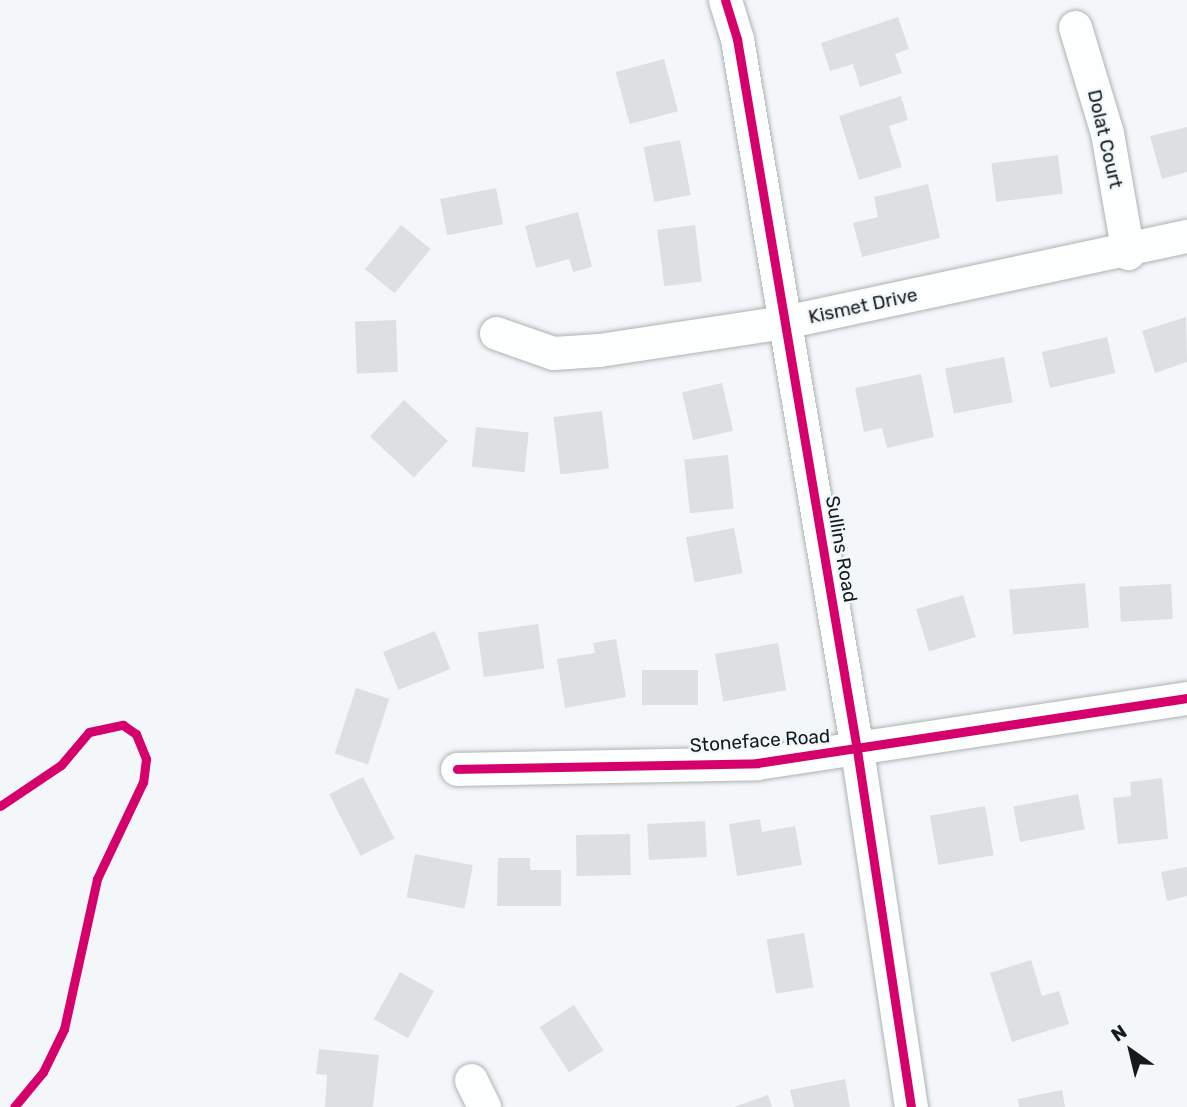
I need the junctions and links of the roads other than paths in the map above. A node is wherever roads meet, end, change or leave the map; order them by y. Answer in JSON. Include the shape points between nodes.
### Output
{"nodes":[{"id":1,"x":724,"y":0,"type":"edge"},
{"id":2,"x":1075,"y":27,"type":"dead end"},
{"id":3,"x":1187,"y":236,"type":"edge"},
{"id":4,"x":1128,"y":253,"type":"junction"},
{"id":5,"x":785,"y":322,"type":"junction"},
{"id":6,"x":496,"y":333,"type":"dead end"},
{"id":7,"x":1187,"y":698,"type":"edge"},
{"id":8,"x":857,"y":750,"type":"junction"},
{"id":9,"x":457,"y":769,"type":"dead end"},
{"id":10,"x":911,"y":1107,"type":"edge"}],
"edges":[{"from":1,"to":5,"type":"street","name":"Sullins Road","via":[[737,39]]},
{"from":2,"to":4,"type":"street","name":"Dolat Court","via":[[1107,133]]},
{"from":3,"to":4,"type":"street","name":"Kismet Drive"},
{"from":4,"to":5,"type":"street","name":"Kismet Drive"},
{"from":5,"to":6,"type":"street","name":"Kismet Drive","via":[[553,354]]},
{"from":5,"to":8,"type":"street","name":"Sullins Road"},
{"from":7,"to":8,"type":"street","name":"Stoneface Road"},
{"from":8,"to":9,"type":"street","name":"Stoneface Road","via":[[757,763]]},
{"from":8,"to":10,"type":"street","name":"Sullins Road"}]}
